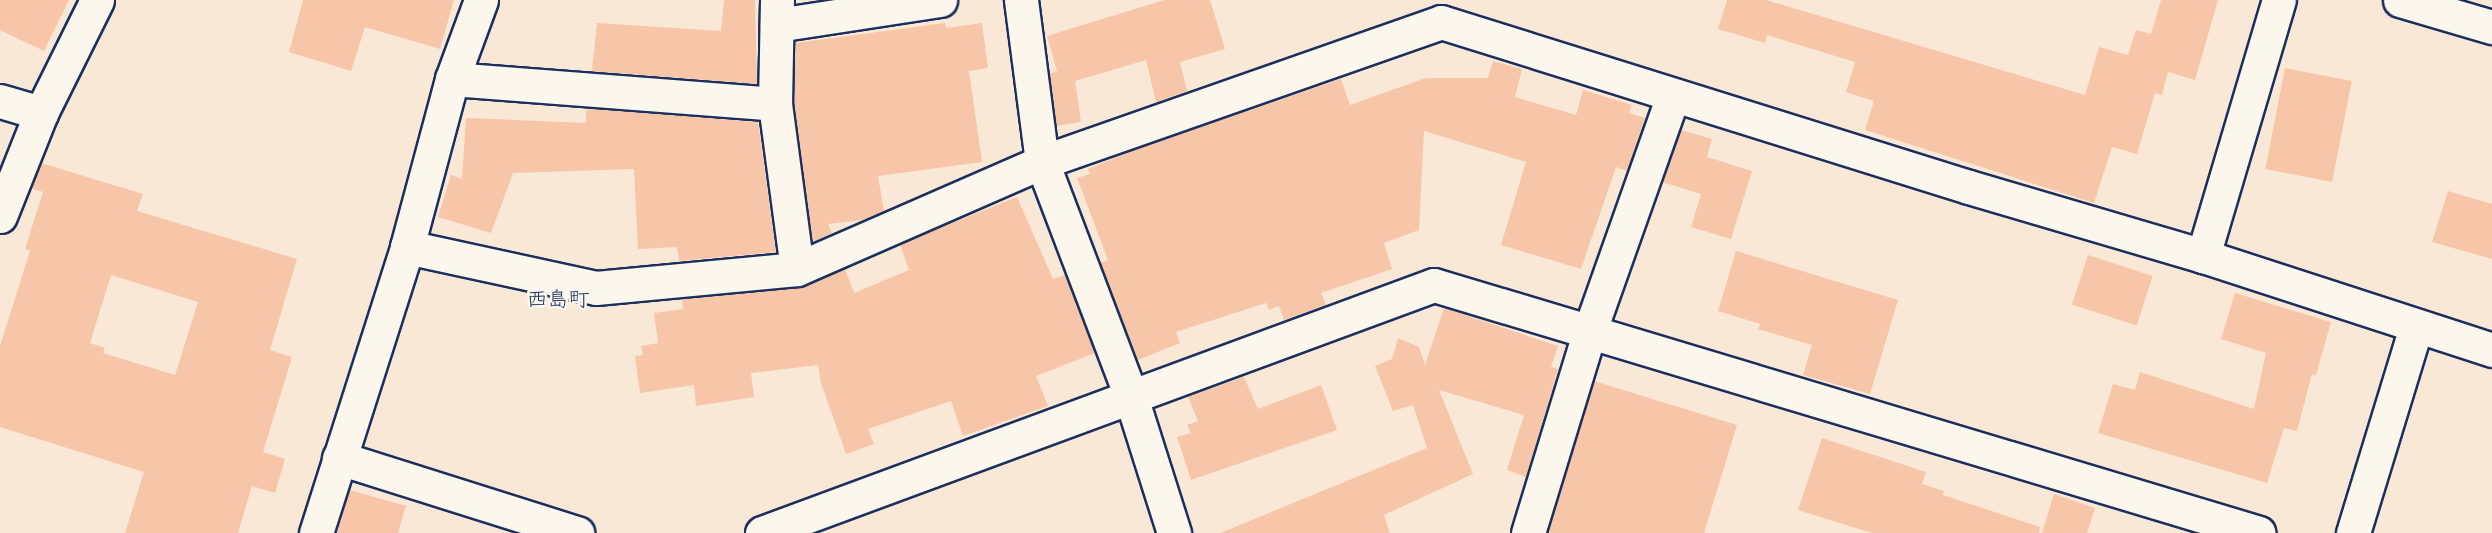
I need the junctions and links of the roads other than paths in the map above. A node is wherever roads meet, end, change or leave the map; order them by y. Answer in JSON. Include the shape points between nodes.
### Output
{"nodes":[{"id":1,"x":97,"y":0,"type":"edge"},
{"id":2,"x":481,"y":0,"type":"edge"},
{"id":3,"x":940,"y":0,"type":"edge"},
{"id":4,"x":1021,"y":0,"type":"edge"},
{"id":5,"x":2279,"y":0,"type":"edge"},
{"id":6,"x":2400,"y":0,"type":"edge"},
{"id":7,"x":1445,"y":11,"type":"edge"},
{"id":8,"x":777,"y":12,"type":"edge"},
{"id":9,"x":2492,"y":27,"type":"edge"},
{"id":10,"x":452,"y":79,"type":"junction"},
{"id":11,"x":1673,"y":96,"type":"junction"},
{"id":12,"x":0,"y":100,"type":"edge"},
{"id":13,"x":776,"y":104,"type":"junction"},
{"id":14,"x":41,"y":113,"type":"junction"},
{"id":15,"x":1042,"y":162,"type":"junction"},
{"id":16,"x":0,"y":216,"type":"edge"},
{"id":17,"x":407,"y":247,"type":"junction"},
{"id":18,"x":2203,"y":256,"type":"junction"},
{"id":19,"x":797,"y":269,"type":"junction"},
{"id":20,"x":2416,"y":327,"type":"junction"},
{"id":21,"x":1588,"y":333,"type":"junction"},
{"id":22,"x":2492,"y":350,"type":"edge"},
{"id":23,"x":1130,"y":394,"type":"junction"},
{"id":24,"x":339,"y":458,"type":"junction"},
{"id":25,"x":316,"y":533,"type":"edge"},
{"id":26,"x":578,"y":533,"type":"edge"},
{"id":27,"x":762,"y":533,"type":"edge"},
{"id":28,"x":1174,"y":533,"type":"edge"},
{"id":29,"x":1528,"y":533,"type":"edge"},
{"id":30,"x":2259,"y":533,"type":"edge"},
{"id":31,"x":2353,"y":533,"type":"edge"}],
"edges":[{"from":1,"to":14,"type":"street"},
{"from":2,"to":10,"type":"street"},
{"from":3,"to":8,"type":"street"},
{"from":4,"to":15,"type":"street"},
{"from":5,"to":18,"type":"street"},
{"from":6,"to":9,"type":"street"},
{"from":7,"to":11,"type":"street"},
{"from":7,"to":15,"type":"street"},
{"from":8,"to":13,"type":"street"},
{"from":10,"to":13,"type":"street"},
{"from":10,"to":17,"type":"street"},
{"from":11,"to":18,"type":"street"},
{"from":11,"to":21,"type":"street"},
{"from":12,"to":14,"type":"street"},
{"from":13,"to":19,"type":"street"},
{"from":14,"to":16,"type":"street"},
{"from":15,"to":19,"type":"street"},
{"from":15,"to":23,"type":"street"},
{"from":17,"to":19,"type":"street","via":[[596,288]]},
{"from":17,"to":24,"type":"street"},
{"from":18,"to":20,"type":"street"},
{"from":20,"to":22,"type":"street"},
{"from":20,"to":31,"type":"street"},
{"from":21,"to":23,"type":"street","via":[[1434,285]]},
{"from":21,"to":29,"type":"street"},
{"from":21,"to":30,"type":"street"},
{"from":23,"to":27,"type":"street"},
{"from":23,"to":28,"type":"street"},
{"from":24,"to":25,"type":"street"},
{"from":24,"to":26,"type":"street"}]}
